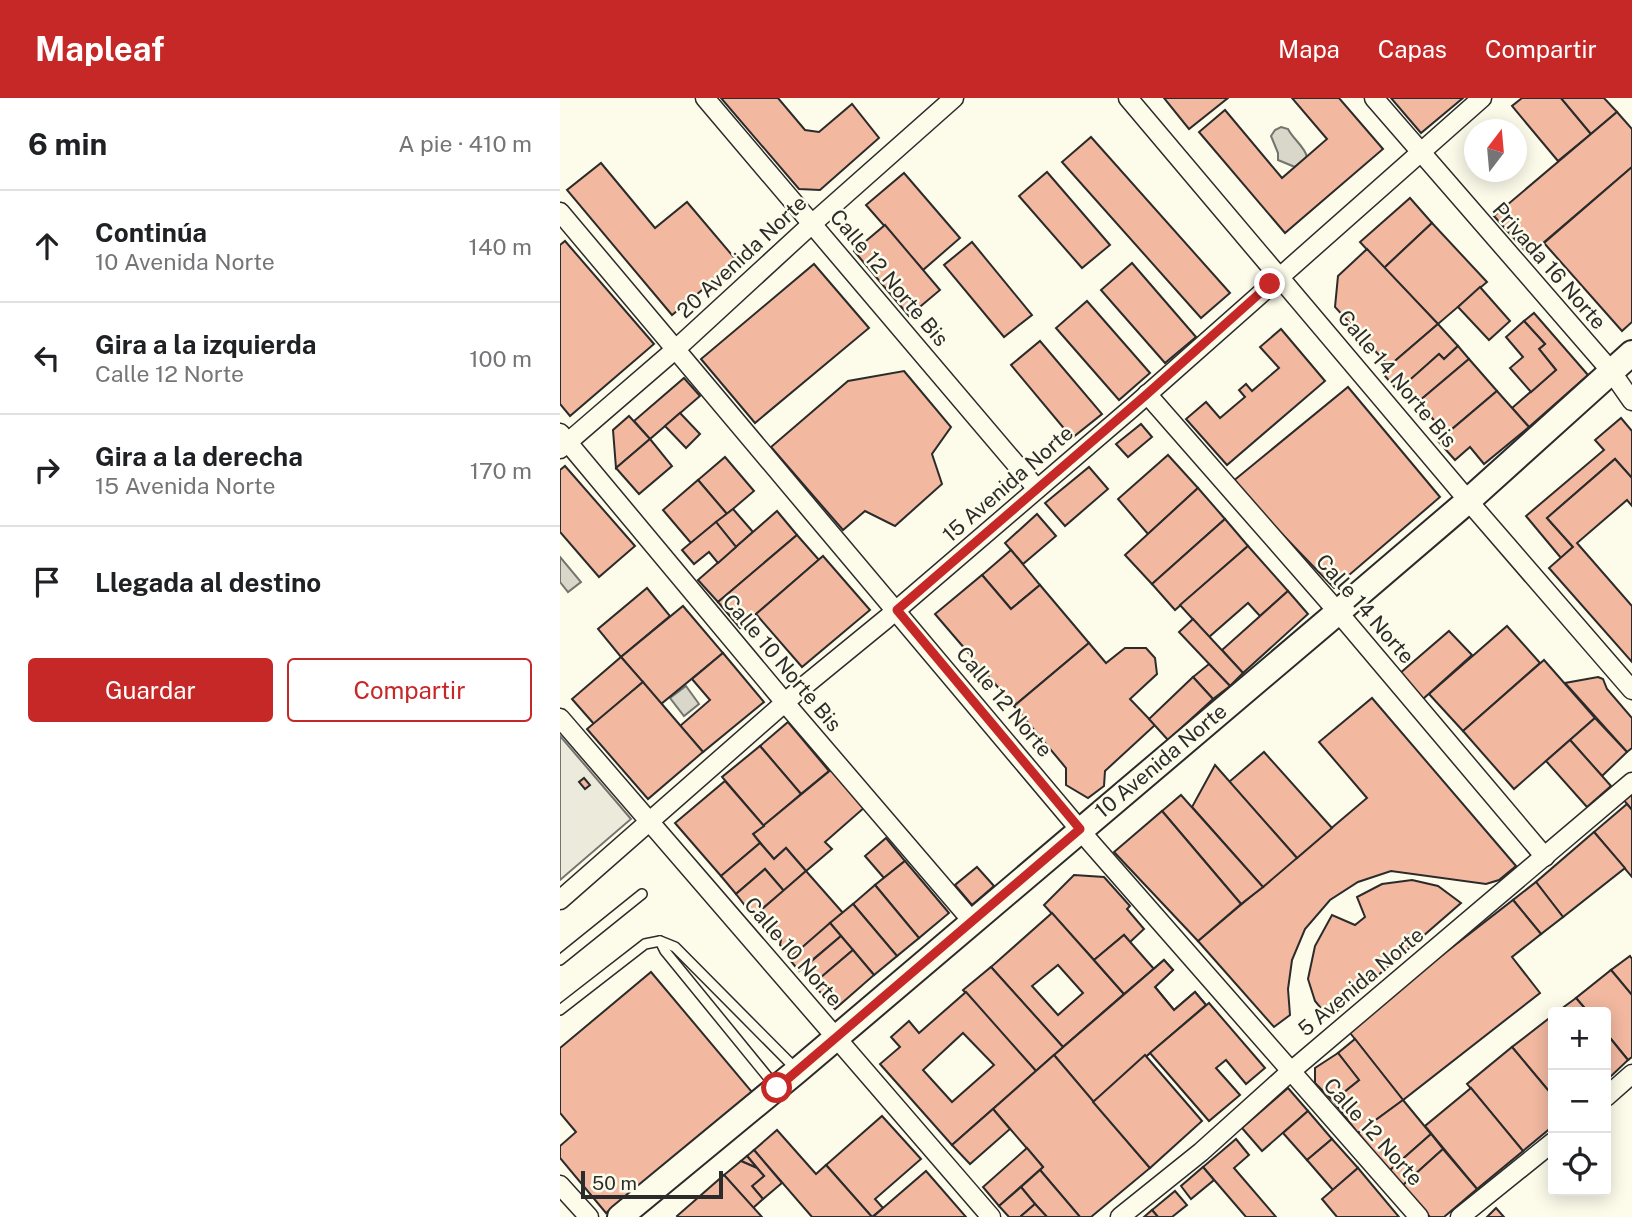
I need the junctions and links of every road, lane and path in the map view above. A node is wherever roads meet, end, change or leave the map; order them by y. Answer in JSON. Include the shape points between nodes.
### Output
{"nodes":[{"id":1,"x":705,"y":98,"type":"edge"},
{"id":2,"x":954,"y":98,"type":"edge"},
{"id":3,"x":1128,"y":98,"type":"edge"},
{"id":4,"x":1374,"y":98,"type":"edge"},
{"id":5,"x":1482,"y":98,"type":"edge"},
{"id":6,"x":1421,"y":152,"type":"junction"},
{"id":7,"x":560,"y":212,"type":"edge"},
{"id":8,"x":813,"y":223,"type":"junction"},
{"id":9,"x":1280,"y":275,"type":"junction"},
{"id":10,"x":677,"y":348,"type":"junction"},
{"id":11,"x":1632,"y":353,"type":"edge"},
{"id":12,"x":1611,"y":371,"type":"junction"},
{"id":13,"x":1147,"y":394,"type":"junction"},
{"id":14,"x":1632,"y":401,"type":"edge"},
{"id":15,"x":563,"y":441,"type":"edge"},
{"id":16,"x":1037,"y":489,"type":"junction"},
{"id":17,"x":1469,"y":500,"type":"junction"},
{"id":18,"x":897,"y":610,"type":"junction"},
{"id":19,"x":1338,"y":612,"type":"junction"},
{"id":20,"x":1632,"y":690,"type":"edge"},
{"id":21,"x":785,"y":703,"type":"junction"},
{"id":22,"x":560,"y":718,"type":"edge"},
{"id":23,"x":1632,"y":782,"type":"edge"},
{"id":24,"x":650,"y":822,"type":"junction"},
{"id":25,"x":1080,"y":829,"type":"junction"},
{"id":26,"x":1545,"y":857,"type":"junction"},
{"id":27,"x":642,"y":894,"type":"dead end"},
{"id":28,"x":560,"y":900,"type":"edge"},
{"id":29,"x":972,"y":921,"type":"junction"},
{"id":30,"x":660,"y":941,"type":"junction"},
{"id":31,"x":560,"y":960,"type":"edge"},
{"id":32,"x":560,"y":1010,"type":"edge"},
{"id":33,"x":836,"y":1036,"type":"junction"},
{"id":34,"x":797,"y":1071,"type":"junction"},
{"id":35,"x":1290,"y":1072,"type":"junction"},
{"id":36,"x":1632,"y":1074,"type":"edge"},
{"id":37,"x":777,"y":1088,"type":"junction"},
{"id":38,"x":1611,"y":1093,"type":"edge"},
{"id":39,"x":1548,"y":1146,"type":"edge"},
{"id":40,"x":560,"y":1185,"type":"edge"},
{"id":41,"x":589,"y":1217,"type":"edge"},
{"id":42,"x":620,"y":1217,"type":"edge"},
{"id":43,"x":991,"y":1217,"type":"edge"},
{"id":44,"x":1120,"y":1217,"type":"edge"},
{"id":45,"x":1419,"y":1217,"type":"edge"},
{"id":46,"x":1460,"y":1217,"type":"edge"}],
"edges":[{"from":1,"to":8,"type":"street","name":"Calle 12 Norte Bis"},
{"from":2,"to":8,"type":"street","name":"20 Avenida Norte"},
{"from":3,"to":9,"type":"street","name":"Calle 14 Norte Bis"},
{"from":4,"to":6,"type":"street","name":"Privada 16 Norte"},
{"from":5,"to":6,"type":"street","name":"15 Avenida Norte"},
{"from":6,"to":9,"type":"street","name":"15 Avenida Norte"},
{"from":6,"to":12,"type":"street","name":"Privada 16 Norte"},
{"from":7,"to":10,"type":"street","name":"Calle 12 Norte"},
{"from":8,"to":10,"type":"street","name":"20 Avenida Norte"},
{"from":8,"to":16,"type":"street","name":"Calle 12 Norte Bis"},
{"from":9,"to":13,"type":"street","name":"15 Avenida Norte"},
{"from":9,"to":17,"type":"street","name":"Calle 14 Norte Bis"},
{"from":10,"to":15,"type":"street","name":"20 Avenida Norte"},
{"from":10,"to":18,"type":"street","name":"Calle 12 Norte"},
{"from":11,"to":12,"type":"street","name":"10 Avenida Norte"},
{"from":12,"to":14,"type":"street","name":"Privada 16 Norte"},
{"from":12,"to":17,"type":"street","name":"10 Avenida Norte"},
{"from":13,"to":16,"type":"street","name":"15 Avenida Norte"},
{"from":13,"to":19,"type":"street","name":"Calle 14 Norte"},
{"from":15,"to":21,"type":"street","name":"Calle 10 Norte Bis"},
{"from":16,"to":18,"type":"street","name":"15 Avenida Norte"},
{"from":17,"to":19,"type":"street","name":"10 Avenida Norte"},
{"from":17,"to":20,"type":"street","name":"Calle 14 Norte Bis"},
{"from":18,"to":21,"type":"street","name":"15 Avenida Norte"},
{"from":18,"to":25,"type":"street","name":"Calle 12 Norte"},
{"from":19,"to":25,"type":"street","name":"10 Avenida Norte"},
{"from":19,"to":26,"type":"street","name":"Calle 14 Norte"},
{"from":21,"to":24,"type":"street","name":"15 Avenida Norte"},
{"from":21,"to":29,"type":"street","name":"Calle 10 Norte Bis"},
{"from":22,"to":24,"type":"street","name":"Calle 10 Norte"},
{"from":23,"to":26,"type":"street","name":"5 Avenida Norte"},
{"from":24,"to":28,"type":"street","name":"15 Avenida Norte"},
{"from":24,"to":33,"type":"street","name":"Calle 10 Norte"},
{"from":25,"to":29,"type":"street","name":"10 Avenida Norte"},
{"from":25,"to":35,"type":"street","name":"Calle 12 Norte"},
{"from":26,"to":35,"type":"street","name":"5 Avenida Norte"},
{"from":27,"to":31,"type":"lane"},
{"from":29,"to":33,"type":"street","name":"10 Avenida Norte"},
{"from":30,"to":32,"type":"lane","via":[[645,944]]},
{"from":30,"to":34,"type":"lane","via":[[675,947]]},
{"from":30,"to":37,"type":"lane"},
{"from":33,"to":34,"type":"street","name":"10 Avenida Norte"},
{"from":33,"to":43,"type":"street","name":"Calle 10 Norte"},
{"from":34,"to":37,"type":"street","name":"10 Avenida Norte"},
{"from":35,"to":44,"type":"street","name":"5 Avenida Norte"},
{"from":35,"to":45,"type":"street","name":"Calle 12 Norte"},
{"from":36,"to":38,"type":"street"},
{"from":37,"to":42,"type":"street","name":"10 Avenida Norte"},
{"from":39,"to":46,"type":"street"},
{"from":40,"to":41,"type":"street"}]}
